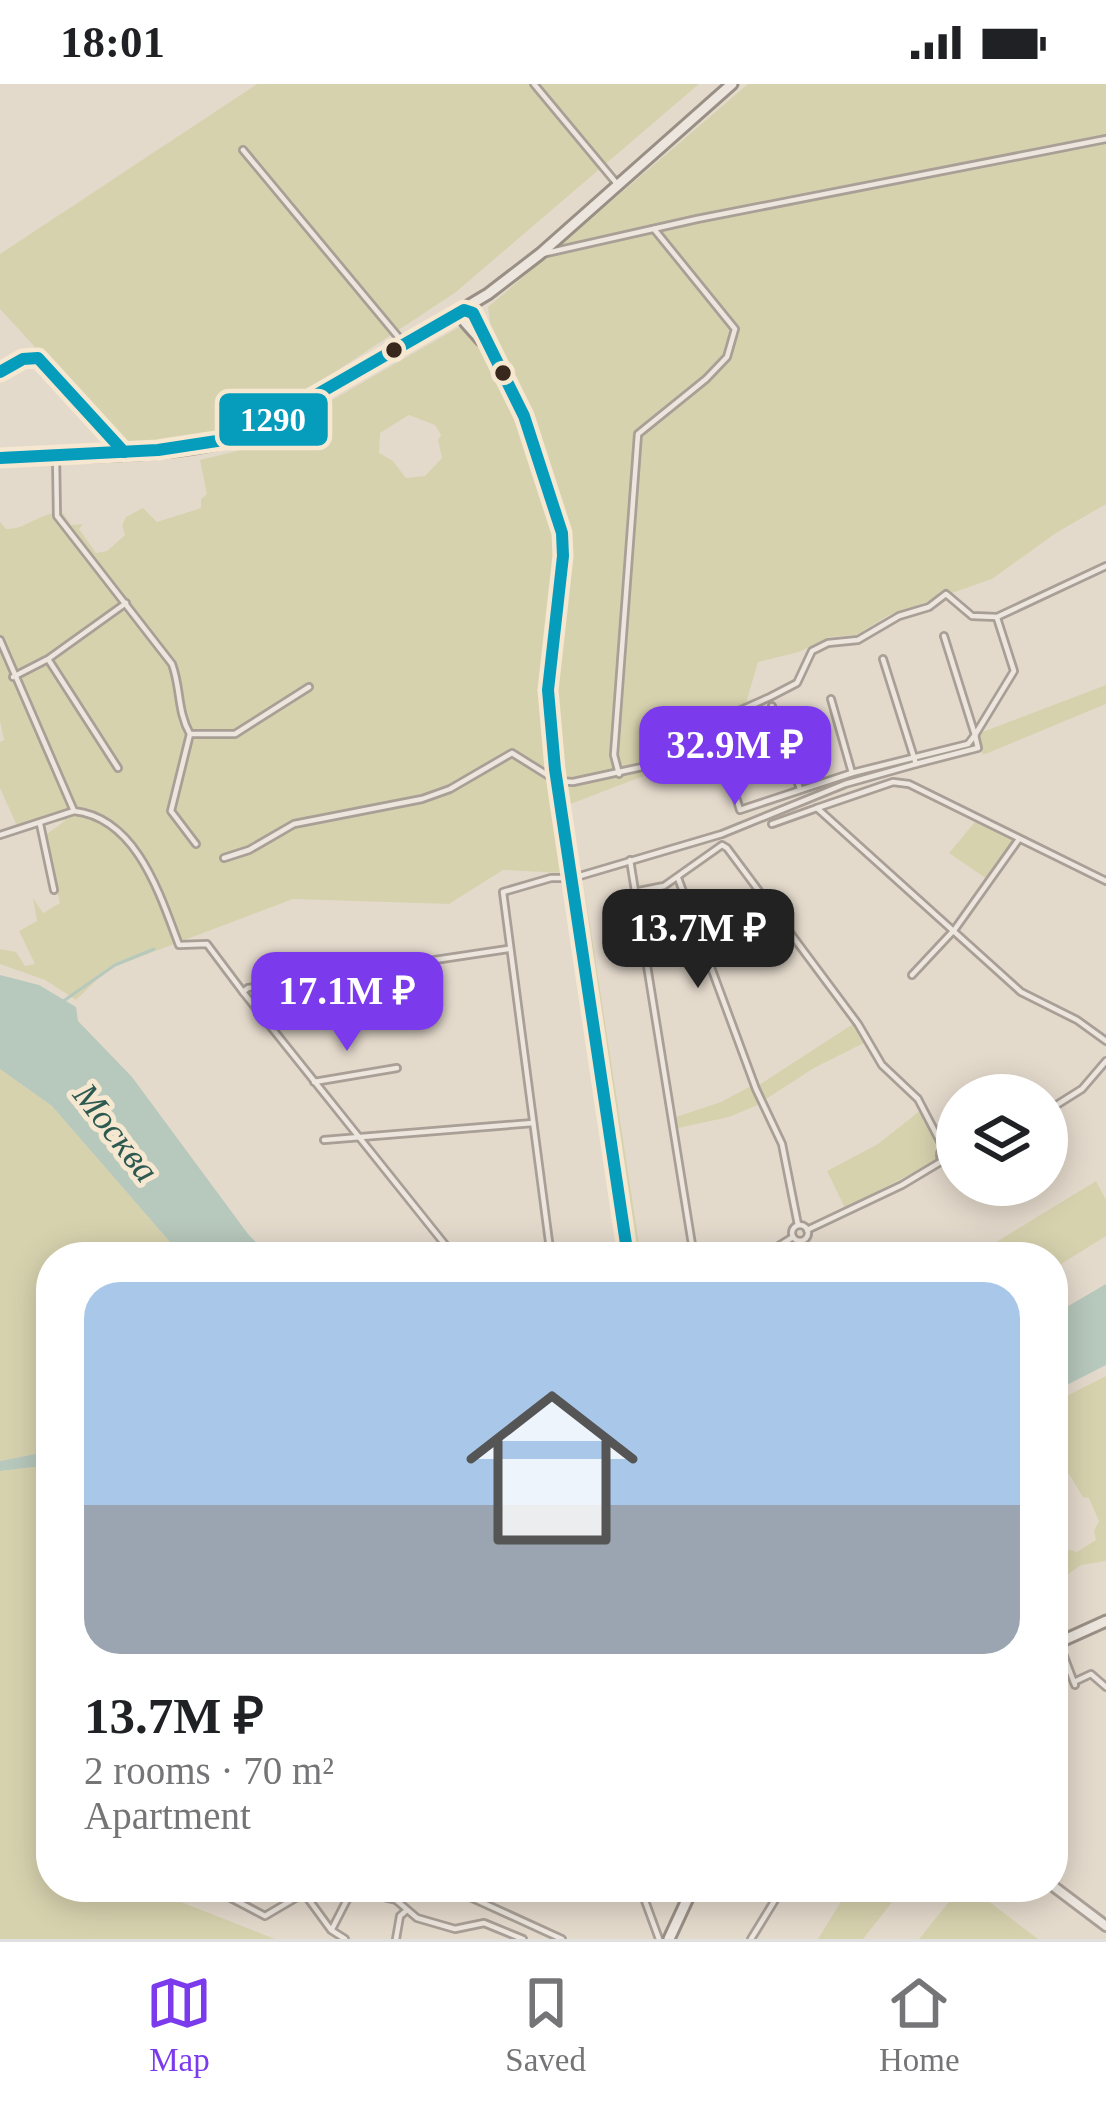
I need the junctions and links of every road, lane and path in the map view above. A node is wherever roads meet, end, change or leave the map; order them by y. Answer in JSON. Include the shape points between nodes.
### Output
{"nodes":[{"id":1,"x":534,"y":84,"type":"edge"},
{"id":2,"x":732,"y":84,"type":"edge"},
{"id":3,"x":1106,"y":139,"type":"edge"},
{"id":4,"x":243,"y":150,"type":"dead end"},
{"id":5,"x":618,"y":184,"type":"junction"},
{"id":6,"x":653,"y":229,"type":"junction"},
{"id":7,"x":540,"y":254,"type":"junction"},
{"id":8,"x":488,"y":294,"type":"junction"},
{"id":9,"x":464,"y":310,"type":"junction"},
{"id":10,"x":471,"y":322,"type":"junction"},
{"id":11,"x":444,"y":323,"type":"junction"},
{"id":12,"x":405,"y":345,"type":"junction"},
{"id":13,"x":0,"y":372,"type":"edge"},
{"id":14,"x":124,"y":452,"type":"junction"},
{"id":15,"x":56,"y":456,"type":"junction"},
{"id":16,"x":0,"y":458,"type":"edge"},
{"id":17,"x":1106,"y":566,"type":"edge"},
{"id":18,"x":126,"y":603,"type":"junction"},
{"id":19,"x":997,"y":617,"type":"junction"},
{"id":20,"x":944,"y":636,"type":"dead end"},
{"id":21,"x":0,"y":640,"type":"edge"},
{"id":22,"x":48,"y":659,"type":"junction"},
{"id":23,"x":883,"y":659,"type":"dead end"},
{"id":24,"x":13,"y":677,"type":"junction"},
{"id":25,"x":309,"y":687,"type":"dead end"},
{"id":26,"x":830,"y":699,"type":"dead end"},
{"id":27,"x":772,"y":706,"type":"dead end"},
{"id":28,"x":190,"y":734,"type":"junction"},
{"id":29,"x":975,"y":735,"type":"junction"},
{"id":30,"x":915,"y":761,"type":"junction"},
{"id":31,"x":118,"y":768,"type":"dead end"},
{"id":32,"x":728,"y":768,"type":"dead end"},
{"id":33,"x":852,"y":773,"type":"junction"},
{"id":34,"x":619,"y":774,"type":"junction"},
{"id":35,"x":557,"y":781,"type":"junction"},
{"id":36,"x":800,"y":789,"type":"junction"},
{"id":37,"x":817,"y":808,"type":"junction"},
{"id":38,"x":740,"y":810,"type":"junction"},
{"id":39,"x":74,"y":812,"type":"junction"},
{"id":40,"x":40,"y":824,"type":"junction"},
{"id":41,"x":772,"y":824,"type":"dead end"},
{"id":42,"x":744,"y":826,"type":"junction"},
{"id":43,"x":0,"y":835,"type":"edge"},
{"id":44,"x":1019,"y":839,"type":"junction"},
{"id":45,"x":196,"y":844,"type":"dead end"},
{"id":46,"x":224,"y":858,"type":"dead end"},
{"id":47,"x":630,"y":860,"type":"junction"},
{"id":48,"x":573,"y":878,"type":"junction"},
{"id":49,"x":678,"y":878,"type":"junction"},
{"id":50,"x":1106,"y":881,"type":"edge"},
{"id":51,"x":54,"y":890,"type":"dead end"},
{"id":52,"x":634,"y":892,"type":"junction"},
{"id":53,"x":955,"y":929,"type":"junction"},
{"id":54,"x":510,"y":949,"type":"junction"},
{"id":55,"x":912,"y":975,"type":"dead end"},
{"id":56,"x":243,"y":992,"type":"junction"},
{"id":57,"x":1106,"y":1041,"type":"edge"},
{"id":58,"x":1106,"y":1061,"type":"edge"},
{"id":59,"x":397,"y":1068,"type":"dead end"},
{"id":60,"x":314,"y":1082,"type":"junction"},
{"id":61,"x":1068,"y":1098,"type":"edge"},
{"id":62,"x":533,"y":1124,"type":"junction"},
{"id":63,"x":936,"y":1134,"type":"edge"},
{"id":64,"x":359,"y":1137,"type":"junction"},
{"id":65,"x":324,"y":1140,"type":"dead end"},
{"id":66,"x":936,"y":1165,"type":"edge"},
{"id":67,"x":798,"y":1226,"type":"junction"},
{"id":68,"x":807,"y":1230,"type":"junction"},
{"id":69,"x":793,"y":1237,"type":"junction"},
{"id":70,"x":443,"y":1242,"type":"edge"},
{"id":71,"x":548,"y":1242,"type":"edge"},
{"id":72,"x":626,"y":1242,"type":"edge"},
{"id":73,"x":692,"y":1242,"type":"edge"},
{"id":74,"x":785,"y":1242,"type":"edge"},
{"id":75,"x":1106,"y":1621,"type":"edge"},
{"id":76,"x":1068,"y":1638,"type":"edge"},
{"id":77,"x":1068,"y":1669,"type":"edge"},
{"id":78,"x":1106,"y":1687,"type":"edge"},
{"id":79,"x":1068,"y":1897,"type":"edge"},
{"id":80,"x":242,"y":1902,"type":"edge"},
{"id":81,"x":289,"y":1902,"type":"edge"},
{"id":82,"x":311,"y":1902,"type":"edge"},
{"id":83,"x":346,"y":1902,"type":"edge"},
{"id":84,"x":398,"y":1902,"type":"edge"},
{"id":85,"x":481,"y":1902,"type":"edge"},
{"id":86,"x":645,"y":1902,"type":"edge"},
{"id":87,"x":686,"y":1902,"type":"edge"},
{"id":88,"x":774,"y":1902,"type":"edge"},
{"id":89,"x":407,"y":1910,"type":"junction"},
{"id":90,"x":1106,"y":1926,"type":"edge"},
{"id":91,"x":455,"y":1929,"type":"junction"},
{"id":92,"x":331,"y":1930,"type":"junction"},
{"id":93,"x":345,"y":1939,"type":"edge"},
{"id":94,"x":396,"y":1939,"type":"edge"},
{"id":95,"x":451,"y":1939,"type":"edge"},
{"id":96,"x":523,"y":1939,"type":"edge"},
{"id":97,"x":562,"y":1939,"type":"edge"},
{"id":98,"x":659,"y":1939,"type":"edge"},
{"id":99,"x":669,"y":1939,"type":"edge"},
{"id":100,"x":751,"y":1939,"type":"edge"}],
"edges":[{"from":1,"to":5,"type":"street"},
{"from":2,"to":5,"type":"main road"},
{"from":3,"to":6,"type":"street"},
{"from":4,"to":12,"type":"street"},
{"from":5,"to":7,"type":"main road"},
{"from":6,"to":7,"type":"street"},
{"from":6,"to":34,"type":"street","via":[[736,329],[727,357],[706,380],[638,434],[614,755]]},
{"from":7,"to":8,"type":"main road"},
{"from":8,"to":9,"type":"main road"},
{"from":8,"to":10,"type":"main road"},
{"from":9,"to":10,"type":"main road"},
{"from":9,"to":11,"type":"main road"},
{"from":10,"to":11,"type":"main road"},
{"from":10,"to":35,"type":"main road","via":[[524,416],[562,533],[548,690]]},
{"from":11,"to":12,"type":"main road"},
{"from":12,"to":14,"type":"main road","via":[[253,433]]},
{"from":13,"to":14,"type":"street","via":[[38,358]]},
{"from":14,"to":15,"type":"main road"},
{"from":15,"to":16,"type":"main road"},
{"from":15,"to":18,"type":"street","via":[[57,515]]},
{"from":17,"to":19,"type":"street"},
{"from":18,"to":22,"type":"street"},
{"from":18,"to":28,"type":"street","via":[[172,664]]},
{"from":19,"to":29,"type":"street","via":[[1014,671]]},
{"from":19,"to":34,"type":"street","via":[[972,616],[946,594],[858,640],[828,643],[812,651],[796,683],[725,717],[702,715],[642,767]]},
{"from":20,"to":29,"type":"street"},
{"from":21,"to":24,"type":"street"},
{"from":22,"to":24,"type":"street"},
{"from":22,"to":31,"type":"street"},
{"from":23,"to":30,"type":"street"},
{"from":24,"to":39,"type":"street"},
{"from":25,"to":28,"type":"street","via":[[235,734]]},
{"from":26,"to":33,"type":"street"},
{"from":27,"to":36,"type":"street"},
{"from":28,"to":45,"type":"street","via":[[171,812]]},
{"from":29,"to":30,"type":"street","via":[[978,748]]},
{"from":30,"to":33,"type":"street"},
{"from":30,"to":42,"type":"street"},
{"from":32,"to":38,"type":"street"},
{"from":33,"to":36,"type":"street"},
{"from":34,"to":35,"type":"street"},
{"from":35,"to":46,"type":"street","via":[[512,753],[422,799],[294,824]]},
{"from":35,"to":48,"type":"main road"},
{"from":36,"to":38,"type":"street"},
{"from":37,"to":41,"type":"street"},
{"from":37,"to":44,"type":"street","via":[[909,784]]},
{"from":37,"to":53,"type":"street"},
{"from":38,"to":42,"type":"street"},
{"from":39,"to":40,"type":"street"},
{"from":39,"to":56,"type":"street","via":[[107,822],[138,853],[179,945],[206,944]]},
{"from":40,"to":43,"type":"street"},
{"from":40,"to":51,"type":"street"},
{"from":42,"to":47,"type":"street"},
{"from":44,"to":50,"type":"street"},
{"from":44,"to":53,"type":"street"},
{"from":47,"to":48,"type":"street"},
{"from":47,"to":52,"type":"street"},
{"from":48,"to":54,"type":"street","via":[[502,892]]},
{"from":48,"to":72,"type":"main road"},
{"from":49,"to":52,"type":"street"},
{"from":49,"to":63,"type":"street","via":[[727,848]]},
{"from":49,"to":67,"type":"street","via":[[782,1144]]},
{"from":52,"to":73,"type":"street"},
{"from":53,"to":55,"type":"street"},
{"from":53,"to":57,"type":"street","via":[[1021,992]]},
{"from":54,"to":56,"type":"street"},
{"from":54,"to":62,"type":"street"},
{"from":56,"to":60,"type":"street"},
{"from":58,"to":61,"type":"street"},
{"from":59,"to":60,"type":"street"},
{"from":60,"to":64,"type":"street"},
{"from":62,"to":64,"type":"street"},
{"from":62,"to":71,"type":"street"},
{"from":64,"to":65,"type":"street"},
{"from":64,"to":70,"type":"street"},
{"from":66,"to":68,"type":"street"},
{"from":67,"to":68,"type":"street"},
{"from":67,"to":69,"type":"street"},
{"from":68,"to":69,"type":"street","via":[[803,1240]]},
{"from":69,"to":74,"type":"street"},
{"from":75,"to":76,"type":"main road"},
{"from":77,"to":78,"type":"street","via":[[1075,1684],[1090,1674]]},
{"from":79,"to":90,"type":"street"},
{"from":80,"to":81,"type":"street","via":[[265,1916]]},
{"from":82,"to":92,"type":"street"},
{"from":83,"to":92,"type":"street"},
{"from":84,"to":89,"type":"street"},
{"from":85,"to":97,"type":"street"},
{"from":86,"to":98,"type":"street"},
{"from":87,"to":99,"type":"main road"},
{"from":88,"to":100,"type":"street"},
{"from":89,"to":91,"type":"street"},
{"from":89,"to":94,"type":"street"},
{"from":91,"to":95,"type":"street"},
{"from":91,"to":96,"type":"street","via":[[484,1923]]},
{"from":92,"to":93,"type":"street"}]}
